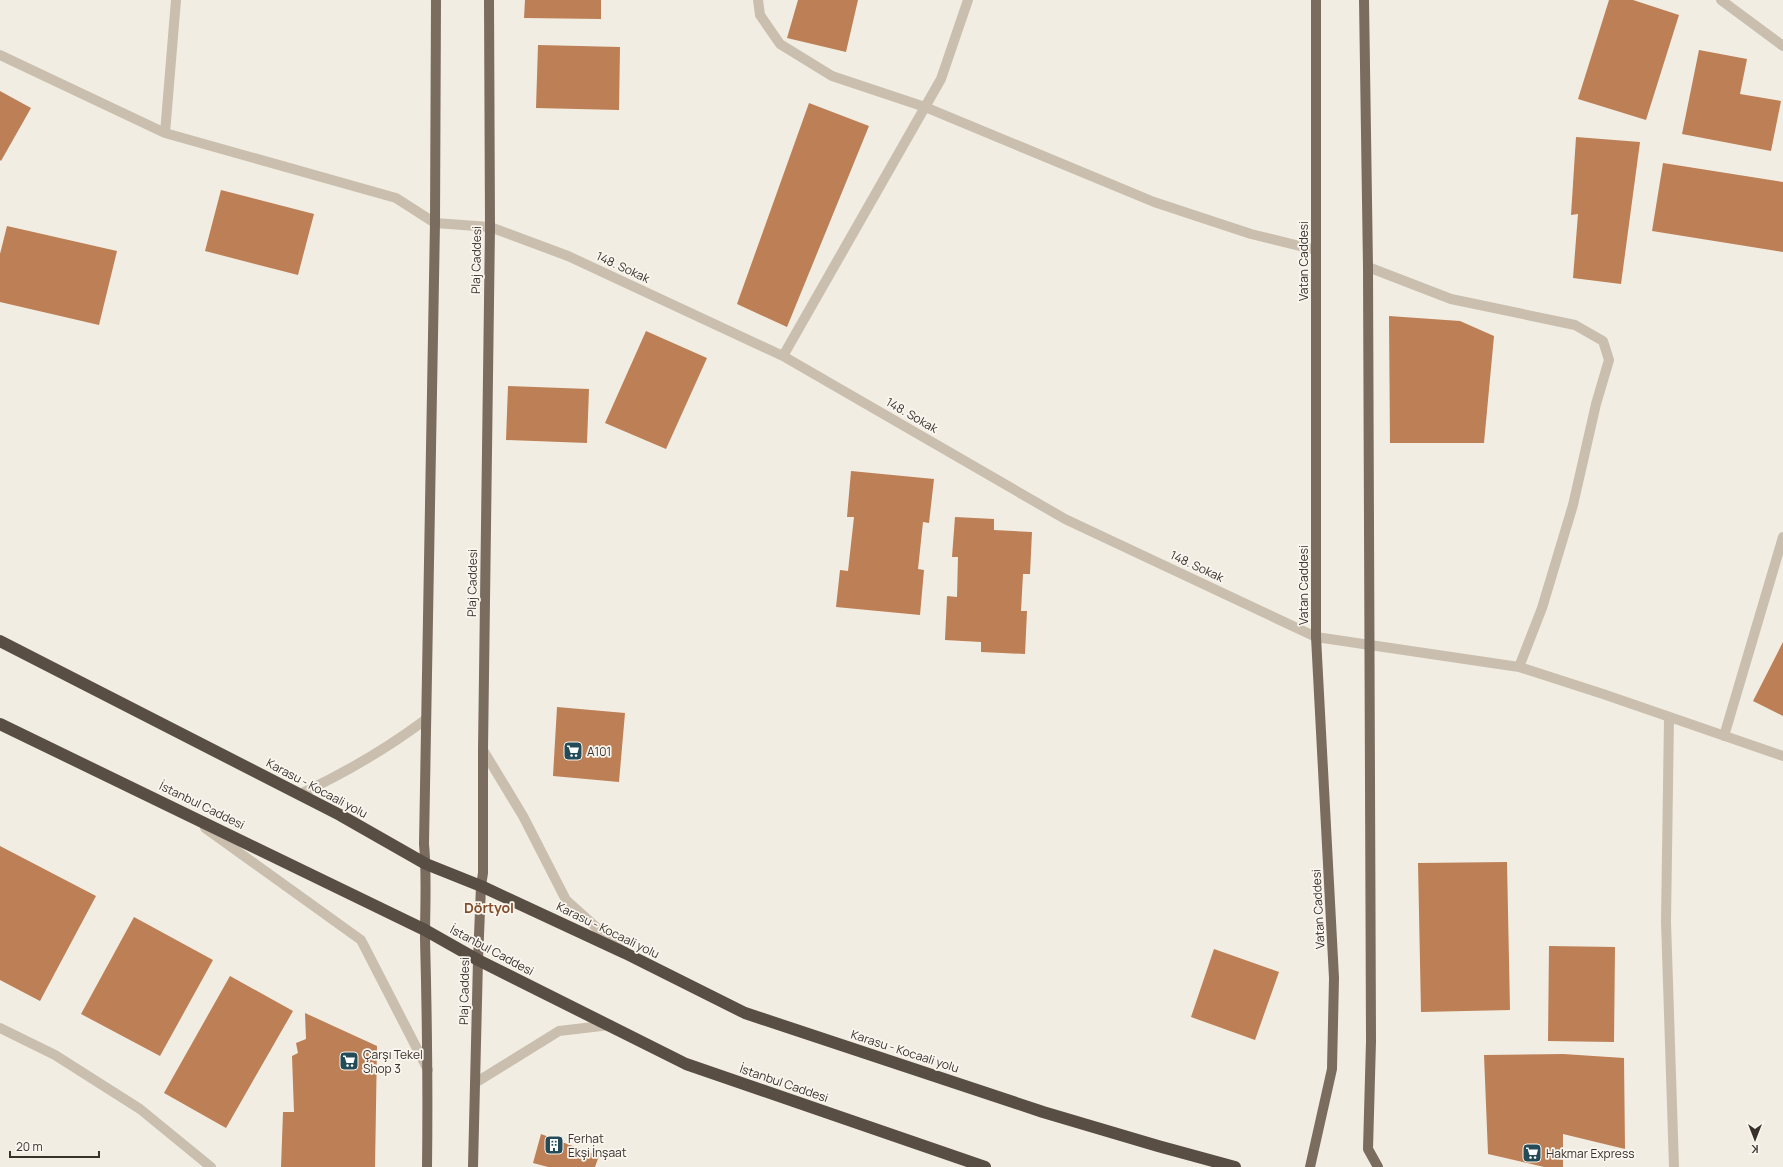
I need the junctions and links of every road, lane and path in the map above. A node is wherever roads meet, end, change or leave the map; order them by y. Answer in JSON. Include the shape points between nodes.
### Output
{"nodes":[{"id":1,"x":176,"y":0,"type":"edge"},
{"id":2,"x":436,"y":0,"type":"edge"},
{"id":3,"x":489,"y":0,"type":"edge"},
{"id":4,"x":758,"y":0,"type":"edge"},
{"id":5,"x":968,"y":0,"type":"edge"},
{"id":6,"x":1316,"y":0,"type":"edge"},
{"id":7,"x":1364,"y":0,"type":"edge"},
{"id":8,"x":1721,"y":0,"type":"edge"},
{"id":9,"x":1783,"y":46,"type":"edge"},
{"id":10,"x":0,"y":55,"type":"edge"},
{"id":11,"x":925,"y":107,"type":"junction"},
{"id":12,"x":165,"y":133,"type":"junction"},
{"id":13,"x":435,"y":223,"type":"junction"},
{"id":14,"x":490,"y":226,"type":"junction"},
{"id":15,"x":1316,"y":250,"type":"junction"},
{"id":16,"x":1368,"y":267,"type":"junction"},
{"id":17,"x":783,"y":356,"type":"junction"},
{"id":18,"x":1783,"y":536,"type":"edge"},
{"id":19,"x":1316,"y":637,"type":"junction"},
{"id":20,"x":0,"y":641,"type":"edge"},
{"id":21,"x":1368,"y":646,"type":"junction"},
{"id":22,"x":1519,"y":667,"type":"junction"},
{"id":23,"x":1669,"y":717,"type":"junction"},
{"id":24,"x":425,"y":720,"type":"junction"},
{"id":25,"x":0,"y":724,"type":"edge"},
{"id":26,"x":1724,"y":736,"type":"junction"},
{"id":27,"x":483,"y":750,"type":"junction"},
{"id":28,"x":1783,"y":756,"type":"edge"},
{"id":29,"x":300,"y":794,"type":"junction"},
{"id":30,"x":184,"y":812,"type":"junction"},
{"id":31,"x":426,"y":864,"type":"junction"},
{"id":32,"x":481,"y":886,"type":"junction"},
{"id":33,"x":425,"y":930,"type":"junction"},
{"id":34,"x":625,"y":953,"type":"junction"},
{"id":35,"x":478,"y":960,"type":"junction"},
{"id":36,"x":610,"y":1025,"type":"junction"},
{"id":37,"x":0,"y":1028,"type":"edge"},
{"id":38,"x":429,"y":1071,"type":"junction"},
{"id":39,"x":475,"y":1083,"type":"junction"},
{"id":40,"x":211,"y":1167,"type":"edge"},
{"id":41,"x":427,"y":1167,"type":"edge"},
{"id":42,"x":473,"y":1167,"type":"edge"},
{"id":43,"x":985,"y":1167,"type":"edge"},
{"id":44,"x":1235,"y":1167,"type":"edge"},
{"id":45,"x":1310,"y":1167,"type":"edge"},
{"id":46,"x":1378,"y":1167,"type":"edge"},
{"id":47,"x":1674,"y":1167,"type":"edge"}],
"edges":[{"from":1,"to":12,"type":"street"},
{"from":2,"to":13,"type":"main road"},
{"from":3,"to":14,"type":"main road","name":"Plaj Caddesi"},
{"from":4,"to":11,"type":"street","via":[[760,15],[780,44],[832,76]]},
{"from":5,"to":11,"type":"street","via":[[941,79]]},
{"from":6,"to":15,"type":"main road","name":"Vatan Caddesi"},
{"from":7,"to":16,"type":"main road"},
{"from":8,"to":9,"type":"street"},
{"from":10,"to":12,"type":"street"},
{"from":11,"to":15,"type":"street","via":[[1154,202],[1250,234]]},
{"from":11,"to":17,"type":"street"},
{"from":12,"to":13,"type":"street","via":[[396,198]]},
{"from":13,"to":14,"type":"street","name":"148. Sokak"},
{"from":13,"to":24,"type":"main road"},
{"from":14,"to":17,"type":"street","name":"148. Sokak","via":[[568,256]]},
{"from":14,"to":27,"type":"main road","name":"Plaj Caddesi"},
{"from":15,"to":19,"type":"main road","name":"Vatan Caddesi"},
{"from":16,"to":21,"type":"main road"},
{"from":16,"to":22,"type":"street","via":[[1451,298],[1575,325],[1603,341],[1609,360],[1596,404],[1573,505],[1542,608]]},
{"from":17,"to":19,"type":"street","name":"148. Sokak","via":[[1065,519]]},
{"from":18,"to":26,"type":"street"},
{"from":19,"to":21,"type":"street","name":"148. Sokak"},
{"from":19,"to":45,"type":"main road","name":"Vatan Caddesi","via":[[1334,978],[1332,1069]]},
{"from":20,"to":29,"type":"highway","name":"Karasu - Kocaali yolu"},
{"from":21,"to":22,"type":"street","name":"148. Sokak"},
{"from":21,"to":46,"type":"main road","via":[[1371,1041],[1368,1149]]},
{"from":22,"to":23,"type":"street","name":"148. Sokak"},
{"from":23,"to":26,"type":"street","name":"148. Sokak"},
{"from":23,"to":47,"type":"street","via":[[1666,922]]},
{"from":24,"to":29,"type":"street","via":[[397,741],[343,774]]},
{"from":24,"to":31,"type":"main road"},
{"from":25,"to":30,"type":"highway","name":"İstanbul Caddesi"},
{"from":26,"to":28,"type":"street","name":"148. Sokak"},
{"from":27,"to":32,"type":"main road","name":"Plaj Caddesi","via":[[484,873]]},
{"from":27,"to":34,"type":"street","via":[[523,816],[566,900]]},
{"from":29,"to":31,"type":"highway","name":"Karasu - Kocaali yolu"},
{"from":30,"to":33,"type":"highway","name":"İstanbul Caddesi"},
{"from":30,"to":38,"type":"street","via":[[362,940]]},
{"from":31,"to":32,"type":"highway","name":"Karasu - Kocaali yolu"},
{"from":31,"to":33,"type":"main road"},
{"from":32,"to":34,"type":"highway","name":"Karasu - Kocaali yolu"},
{"from":32,"to":35,"type":"main road","name":"Plaj Caddesi"},
{"from":33,"to":35,"type":"highway","name":"İstanbul Caddesi"},
{"from":33,"to":38,"type":"main road"},
{"from":34,"to":44,"type":"highway","name":"Karasu - Kocaali yolu","via":[[745,1013],[1043,1112]]},
{"from":35,"to":36,"type":"highway","name":"İstanbul Caddesi"},
{"from":35,"to":39,"type":"main road","name":"Plaj Caddesi"},
{"from":36,"to":39,"type":"street","via":[[559,1031]]},
{"from":36,"to":43,"type":"highway","name":"İstanbul Caddesi","via":[[686,1064]]},
{"from":37,"to":40,"type":"street","via":[[56,1055],[140,1109]]},
{"from":38,"to":41,"type":"main road"},
{"from":39,"to":42,"type":"main road","name":"Plaj Caddesi"}]}
